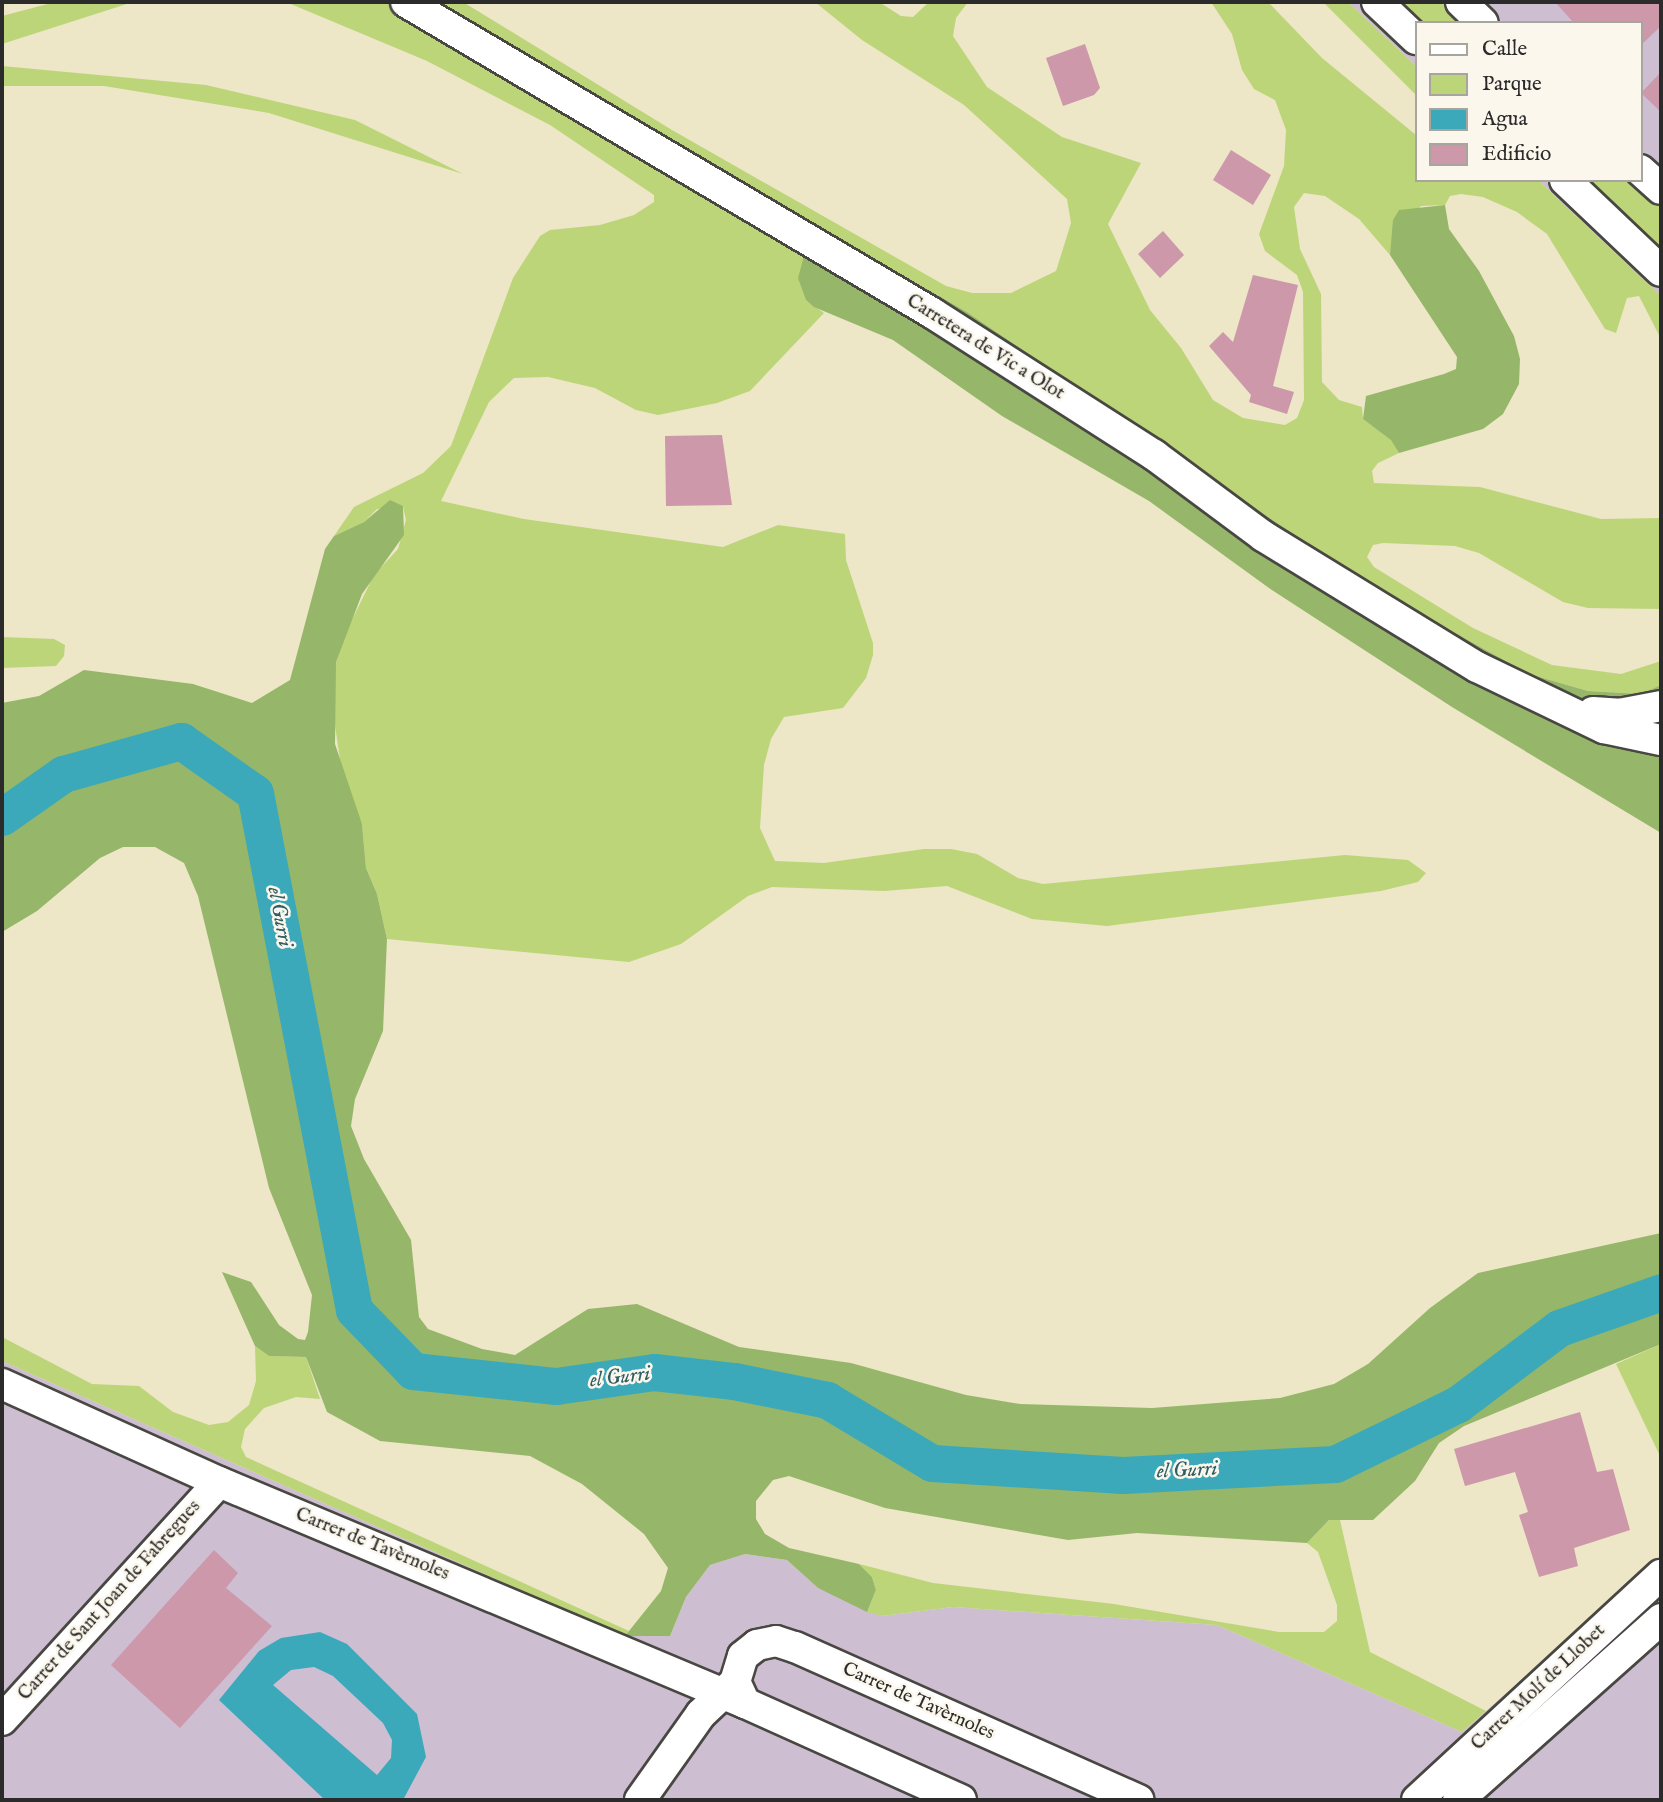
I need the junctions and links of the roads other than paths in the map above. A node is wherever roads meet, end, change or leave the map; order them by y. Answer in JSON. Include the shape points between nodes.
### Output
{"nodes":[{"id":1,"x":406,"y":2,"type":"edge"},
{"id":2,"x":1377,"y":2,"type":"edge"},
{"id":3,"x":1461,"y":2,"type":"edge"},
{"id":4,"x":1481,"y":21,"type":"edge"},
{"id":5,"x":1414,"y":37,"type":"edge"},
{"id":6,"x":1642,"y":172,"type":"edge"},
{"id":7,"x":1567,"y":182,"type":"edge"},
{"id":8,"x":1661,"y":189,"type":"edge"},
{"id":9,"x":1661,"y":271,"type":"edge"},
{"id":10,"x":1556,"y":706,"type":"junction"},
{"id":11,"x":1661,"y":706,"type":"edge"},
{"id":12,"x":1661,"y":740,"type":"edge"},
{"id":13,"x":2,"y":1384,"type":"edge"},
{"id":14,"x":219,"y":1482,"type":"junction"},
{"id":15,"x":1661,"y":1575,"type":"edge"},
{"id":16,"x":1661,"y":1619,"type":"edge"},
{"id":17,"x":734,"y":1692,"type":"junction"},
{"id":18,"x":2,"y":1720,"type":"edge"},
{"id":19,"x":640,"y":1800,"type":"edge"},
{"id":20,"x":961,"y":1800,"type":"edge"},
{"id":21,"x":1139,"y":1800,"type":"edge"},
{"id":22,"x":1417,"y":1800,"type":"edge"},
{"id":23,"x":1458,"y":1800,"type":"edge"}],
"edges":[{"from":1,"to":10,"type":"street","name":"Carretera de Vic a Olot","via":[[932,313],[1154,455],[1263,536],[1477,667]]},
{"from":2,"to":5,"type":"street"},
{"from":3,"to":4,"type":"street"},
{"from":6,"to":8,"type":"street"},
{"from":7,"to":9,"type":"street"},
{"from":10,"to":11,"type":"street","name":"Carretera de Vic a Olot","via":[[1619,714]]},
{"from":10,"to":12,"type":"street","name":"Carretera de Vic a Olot","via":[[1604,728]]},
{"from":13,"to":14,"type":"street","name":"Carrer de Tavèrnoles"},
{"from":14,"to":17,"type":"street","name":"Carrer de Tavèrnoles"},
{"from":14,"to":18,"type":"street","name":"Carrer de Sant Joan de Fabregues"},
{"from":15,"to":22,"type":"street","name":"Carrer Molí de Llobet"},
{"from":16,"to":23,"type":"street","name":"Carrer Molí de Llobet"},
{"from":17,"to":19,"type":"street","via":[[701,1714]]},
{"from":17,"to":20,"type":"street","name":"Carrer de Tavèrnoles"},
{"from":17,"to":21,"type":"street","name":"Carrer de Tavèrnoles","via":[[743,1656],[757,1645],[776,1640]]}]}
